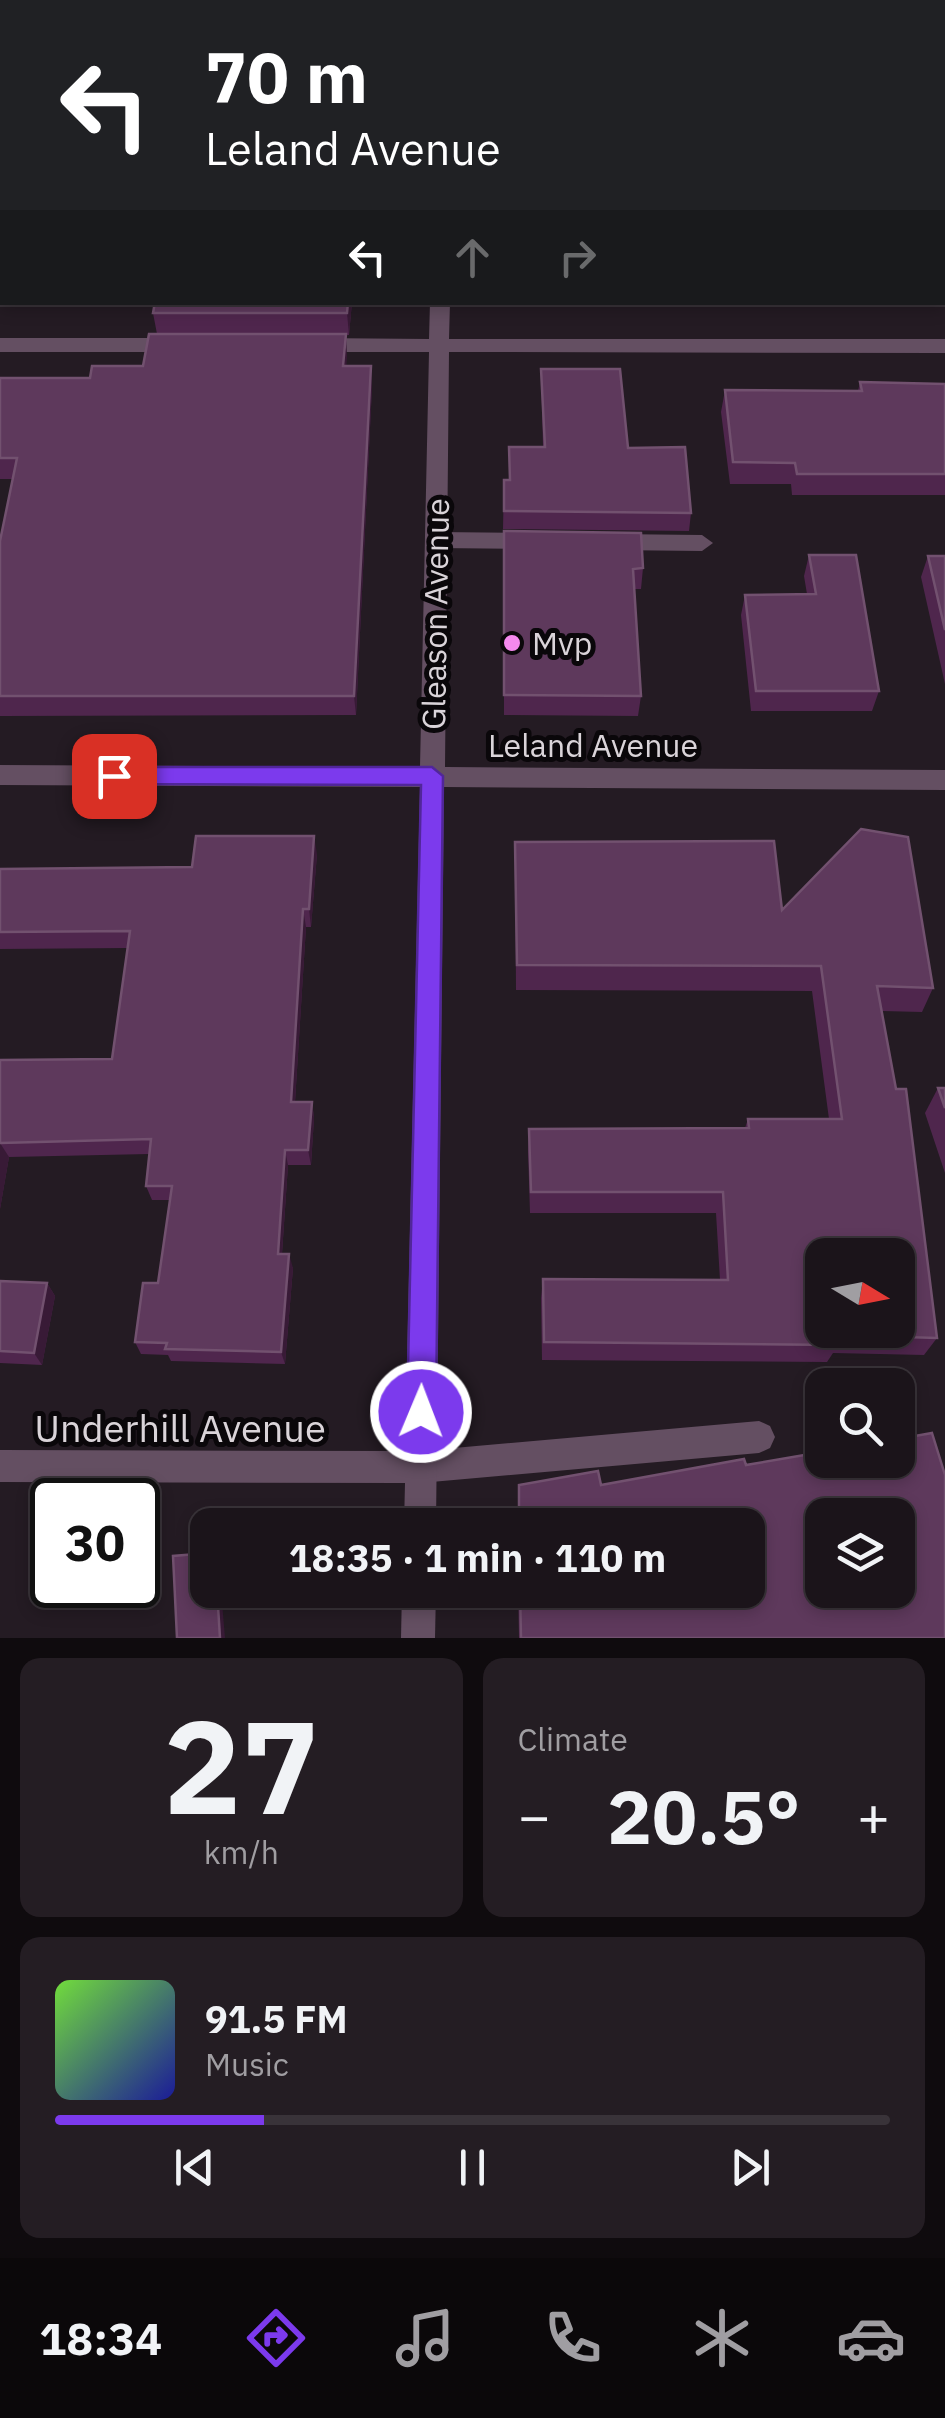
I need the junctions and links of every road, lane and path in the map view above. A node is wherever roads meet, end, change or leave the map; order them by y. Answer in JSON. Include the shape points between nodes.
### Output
{"nodes":[{"id":1,"x":440,"y":305,"type":"edge"},
{"id":2,"x":0,"y":345,"type":"edge"},
{"id":3,"x":194,"y":345,"type":"edge"},
{"id":4,"x":292,"y":345,"type":"edge"},
{"id":5,"x":439,"y":346,"type":"junction"},
{"id":6,"x":945,"y":346,"type":"edge"},
{"id":7,"x":436,"y":540,"type":"junction"},
{"id":8,"x":554,"y":541,"type":"edge"},
{"id":9,"x":591,"y":542,"type":"edge"},
{"id":10,"x":702,"y":544,"type":"dead end"},
{"id":11,"x":0,"y":776,"type":"edge"},
{"id":12,"x":432,"y":776,"type":"junction"},
{"id":13,"x":945,"y":780,"type":"edge"},
{"id":14,"x":759,"y":1437,"type":"dead end"},
{"id":15,"x":0,"y":1466,"type":"edge"},
{"id":16,"x":420,"y":1466,"type":"junction"},
{"id":17,"x":420,"y":1508,"type":"edge"},
{"id":18,"x":419,"y":1608,"type":"edge"},
{"id":19,"x":418,"y":1638,"type":"edge"}],
"edges":[{"from":1,"to":5,"type":"street","name":"Gleason Avenue"},
{"from":2,"to":3,"type":"street"},
{"from":4,"to":5,"type":"street"},
{"from":5,"to":6,"type":"street"},
{"from":5,"to":7,"type":"street","name":"Gleason Avenue"},
{"from":7,"to":8,"type":"street"},
{"from":7,"to":12,"type":"street","name":"Gleason Avenue"},
{"from":9,"to":10,"type":"street"},
{"from":11,"to":12,"type":"street","name":"Leland Avenue"},
{"from":12,"to":13,"type":"street","name":"Leland Avenue"},
{"from":12,"to":16,"type":"street","name":"Gleason Avenue"},
{"from":14,"to":16,"type":"street","name":"Underhill Avenue"},
{"from":15,"to":16,"type":"street","name":"Underhill Avenue"},
{"from":16,"to":17,"type":"street","name":"Gleason Avenue"},
{"from":18,"to":19,"type":"street"}]}
